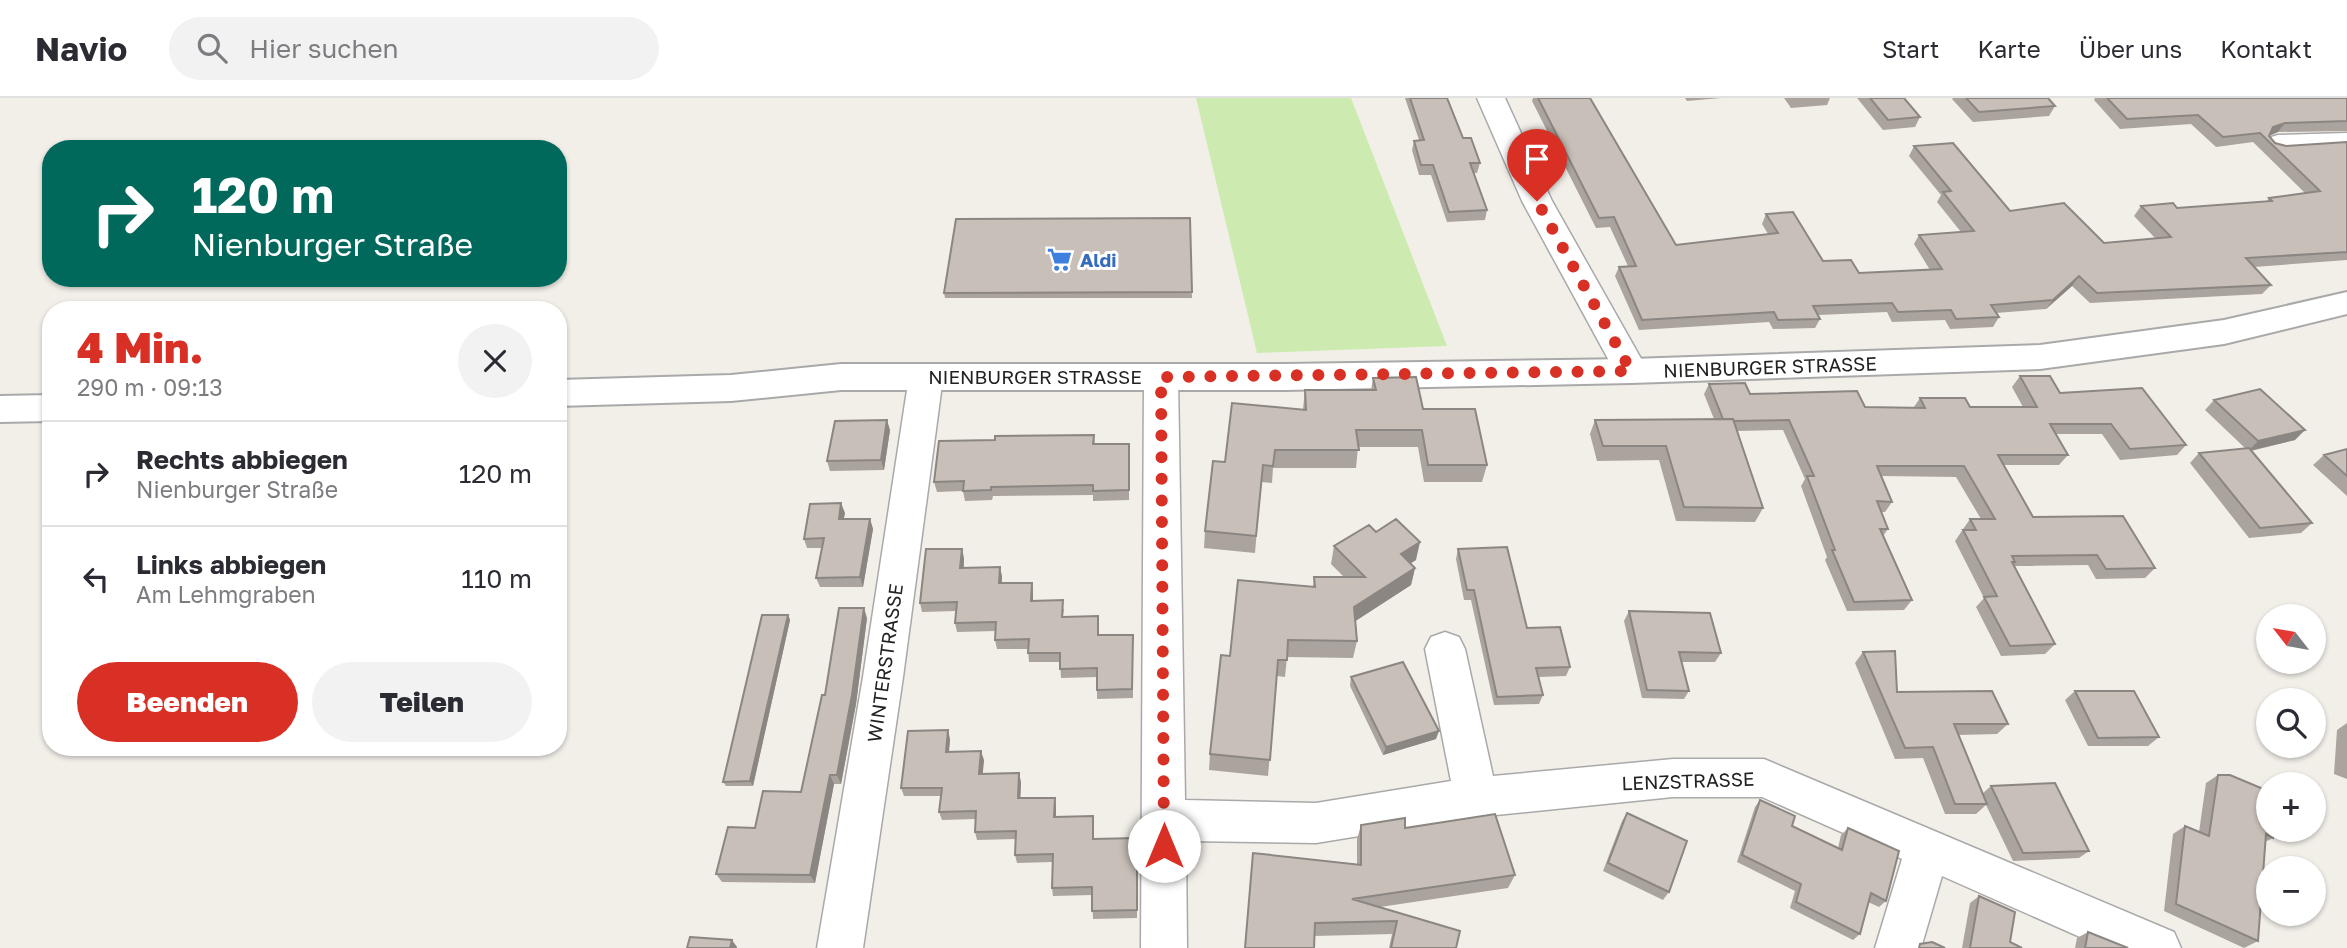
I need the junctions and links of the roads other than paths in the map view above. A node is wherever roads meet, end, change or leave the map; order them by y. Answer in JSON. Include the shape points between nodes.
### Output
{"nodes":[{"id":1,"x":1491,"y":98,"type":"edge"},
{"id":2,"x":2347,"y":141,"type":"edge"},
{"id":3,"x":2278,"y":144,"type":"edge"},
{"id":4,"x":2347,"y":303,"type":"edge"},
{"id":5,"x":1631,"y":371,"type":"junction"},
{"id":6,"x":926,"y":377,"type":"junction"},
{"id":7,"x":1161,"y":377,"type":"junction"},
{"id":8,"x":567,"y":393,"type":"edge"},
{"id":9,"x":42,"y":408,"type":"edge"},
{"id":10,"x":0,"y":409,"type":"edge"},
{"id":11,"x":1445,"y":649,"type":"dead end"},
{"id":12,"x":1476,"y":797,"type":"junction"},
{"id":13,"x":1164,"y":820,"type":"junction"},
{"id":14,"x":1928,"y":847,"type":"junction"},
{"id":15,"x":840,"y":948,"type":"edge"},
{"id":16,"x":1164,"y":948,"type":"edge"},
{"id":17,"x":1898,"y":948,"type":"edge"},
{"id":18,"x":2158,"y":948,"type":"edge"}],
"edges":[{"from":1,"to":5,"type":"street","via":[[1537,201]]},
{"from":2,"to":3,"type":"street"},
{"from":4,"to":5,"type":"street","name":"NIENBURGER STRASSE","via":[[2224,332],[2040,357]]},
{"from":5,"to":7,"type":"street","name":"NIENBURGER STRASSE"},
{"from":6,"to":7,"type":"street","name":"NIENBURGER STRASSE"},
{"from":6,"to":8,"type":"street","name":"NIENBURGER STRASSE","via":[[841,377],[731,388]]},
{"from":6,"to":15,"type":"street","name":"WINTERSTRASSE"},
{"from":7,"to":13,"type":"street"},
{"from":9,"to":10,"type":"street"},
{"from":11,"to":12,"type":"street"},
{"from":12,"to":13,"type":"street","name":"LENZSTRASSE","via":[[1316,823]]},
{"from":12,"to":14,"type":"street","name":"LENZSTRASSE","via":[[1673,778],[1764,778]]},
{"from":13,"to":16,"type":"street"},
{"from":14,"to":17,"type":"street"},
{"from":14,"to":18,"type":"street","name":"LENZSTRASSE"}]}
